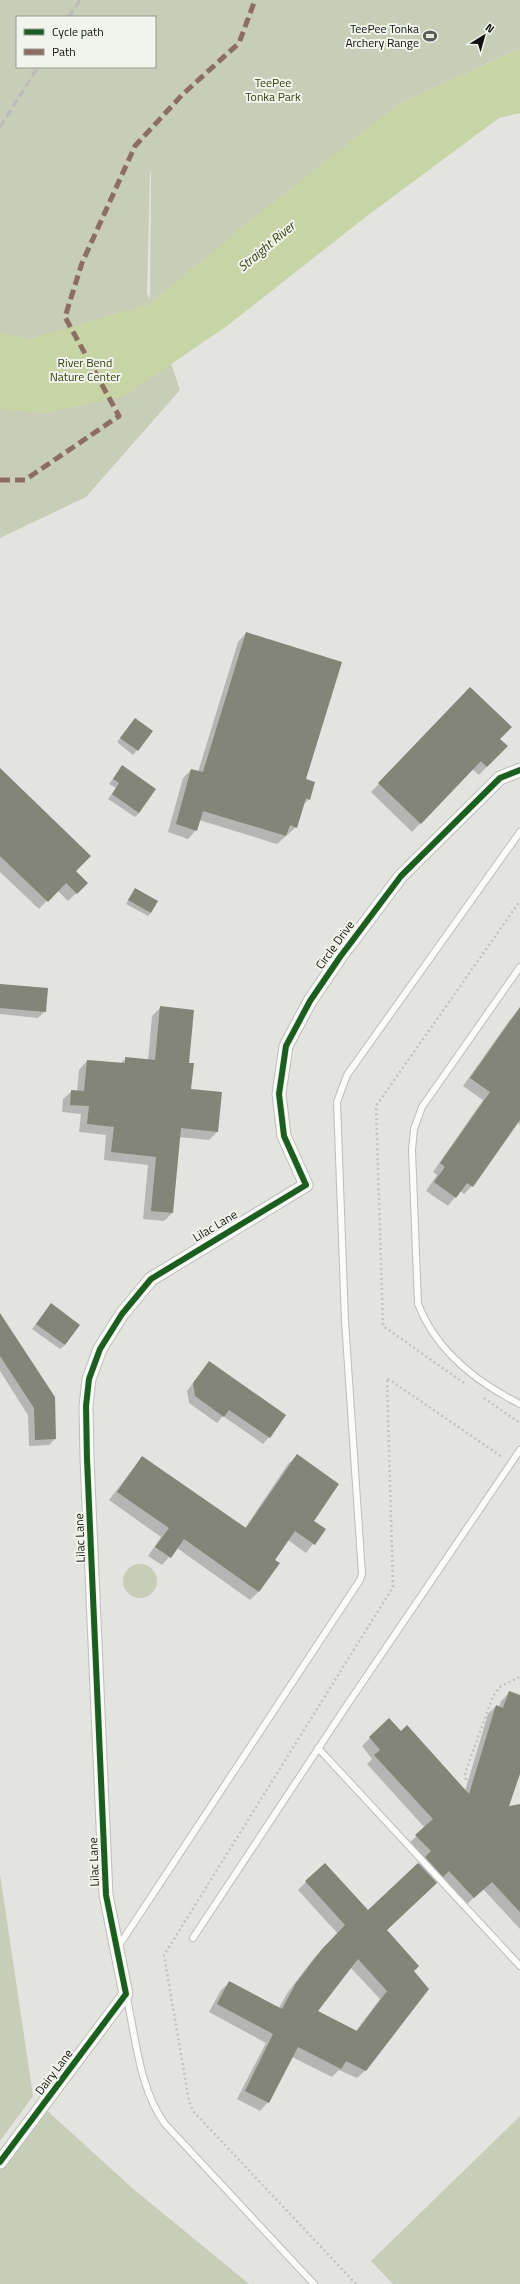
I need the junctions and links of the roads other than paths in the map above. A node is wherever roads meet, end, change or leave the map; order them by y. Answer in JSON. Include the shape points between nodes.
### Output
{"nodes":[{"id":1,"x":520,"y":770,"type":"edge"},
{"id":2,"x":520,"y":832,"type":"edge"},
{"id":3,"x":520,"y":967,"type":"edge"},
{"id":4,"x":306,"y":1185,"type":"joint"},
{"id":5,"x":520,"y":1404,"type":"edge"},
{"id":6,"x":520,"y":1450,"type":"edge"},
{"id":7,"x":318,"y":1748,"type":"junction"},
{"id":8,"x":193,"y":1938,"type":"dead end"},
{"id":9,"x":117,"y":1948,"type":"junction"},
{"id":10,"x":520,"y":1966,"type":"edge"},
{"id":11,"x":126,"y":1994,"type":"junction"},
{"id":12,"x":0,"y":2162,"type":"edge"},
{"id":13,"x":314,"y":2284,"type":"edge"}],
"edges":[{"from":1,"to":4,"type":"street","name":"Circle Drive","via":[[500,778],[401,876],[340,956],[310,1001],[286,1046],[279,1094],[284,1136]]},
{"from":2,"to":9,"type":"lane","via":[[347,1075],[337,1102],[345,1321],[362,1574],[360,1580]]},
{"from":3,"to":5,"type":"lane","via":[[422,1107],[414,1129],[412,1150],[418,1304],[423,1317],[449,1355],[461,1367]]},
{"from":4,"to":9,"type":"street","name":"Lilac Lane","via":[[151,1279],[122,1314],[100,1349],[89,1379],[86,1406],[87,1459],[106,1887]]},
{"from":6,"to":7,"type":"lane"},
{"from":7,"to":8,"type":"lane"},
{"from":7,"to":10,"type":"lane"},
{"from":9,"to":11,"type":"street","name":"Lilac Lane"},
{"from":11,"to":12,"type":"street","name":"Dairy Lane"},
{"from":11,"to":13,"type":"lane","via":[[146,2089],[154,2108],[165,2124]]}]}
